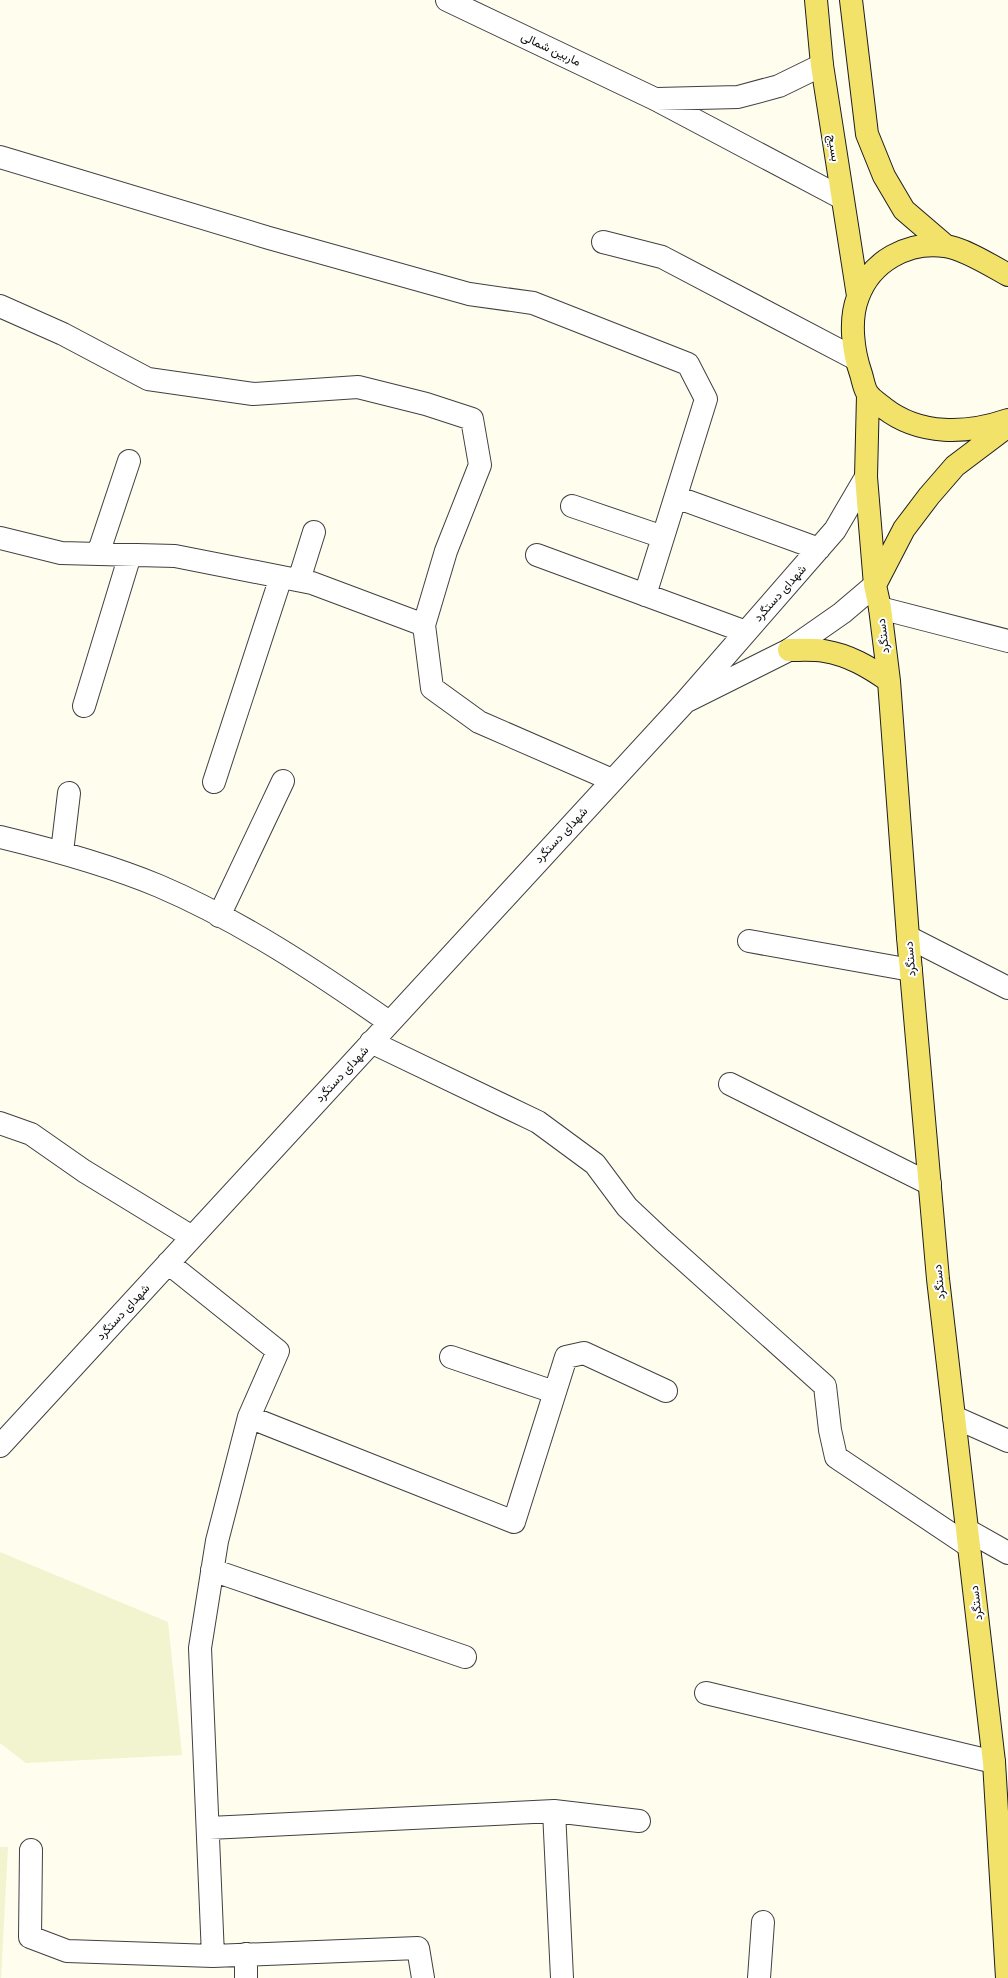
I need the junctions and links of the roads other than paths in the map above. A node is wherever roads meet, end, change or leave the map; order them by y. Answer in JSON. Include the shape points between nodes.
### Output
{"nodes":[{"id":1,"x":816,"y":0,"type":"edge"},
{"id":2,"x":851,"y":0,"type":"edge"},
{"id":3,"x":454,"y":1,"type":"edge"},
{"id":4,"x":822,"y":65,"type":"junction"},
{"id":5,"x":655,"y":99,"type":"junction"},
{"id":6,"x":0,"y":157,"type":"edge"},
{"id":7,"x":842,"y":198,"type":"junction"},
{"id":8,"x":603,"y":242,"type":"dead end"},
{"id":9,"x":946,"y":246,"type":"junction"},
{"id":10,"x":1008,"y":275,"type":"edge"},
{"id":11,"x":858,"y":296,"type":"junction"},
{"id":12,"x":0,"y":306,"type":"edge"},
{"id":13,"x":856,"y":359,"type":"junction"},
{"id":14,"x":868,"y":395,"type":"junction"},
{"id":15,"x":1008,"y":420,"type":"edge"},
{"id":16,"x":1008,"y":426,"type":"edge"},
{"id":17,"x":129,"y":461,"type":"dead end"},
{"id":18,"x":866,"y":476,"type":"junction"},
{"id":19,"x":676,"y":497,"type":"junction"},
{"id":20,"x":572,"y":506,"type":"dead end"},
{"id":21,"x":314,"y":532,"type":"dead end"},
{"id":22,"x":663,"y":536,"type":"junction"},
{"id":23,"x":0,"y":538,"type":"edge"},
{"id":24,"x":819,"y":549,"type":"junction"},
{"id":25,"x":98,"y":554,"type":"junction"},
{"id":26,"x":130,"y":555,"type":"junction"},
{"id":27,"x":537,"y":555,"type":"dead end"},
{"id":28,"x":290,"y":578,"type":"junction"},
{"id":29,"x":875,"y":585,"type":"junction"},
{"id":30,"x":645,"y":595,"type":"junction"},
{"id":31,"x":880,"y":608,"type":"junction"},
{"id":32,"x":424,"y":624,"type":"junction"},
{"id":33,"x":746,"y":632,"type":"junction"},
{"id":34,"x":1008,"y":641,"type":"edge"},
{"id":35,"x":790,"y":650,"type":"junction"},
{"id":36,"x":889,"y":681,"type":"junction"},
{"id":37,"x":685,"y":702,"type":"junction"},
{"id":38,"x":84,"y":706,"type":"dead end"},
{"id":39,"x":612,"y":780,"type":"junction"},
{"id":40,"x":283,"y":781,"type":"dead end"},
{"id":41,"x":214,"y":782,"type":"dead end"},
{"id":42,"x":69,"y":793,"type":"dead end"},
{"id":43,"x":0,"y":837,"type":"edge"},
{"id":44,"x":62,"y":852,"type":"junction"},
{"id":45,"x":219,"y":916,"type":"junction"},
{"id":46,"x":908,"y":937,"type":"junction"},
{"id":47,"x":749,"y":941,"type":"dead end"},
{"id":48,"x":911,"y":970,"type":"junction"},
{"id":49,"x":1008,"y":988,"type":"edge"},
{"id":50,"x":389,"y":1022,"type":"junction"},
{"id":51,"x":371,"y":1042,"type":"junction"},
{"id":52,"x":730,"y":1084,"type":"dead end"},
{"id":53,"x":0,"y":1123,"type":"edge"},
{"id":54,"x":930,"y":1184,"type":"junction"},
{"id":55,"x":192,"y":1237,"type":"junction"},
{"id":56,"x":168,"y":1263,"type":"junction"},
{"id":57,"x":451,"y":1357,"type":"dead end"},
{"id":58,"x":666,"y":1390,"type":"dead end"},
{"id":59,"x":554,"y":1392,"type":"junction"},
{"id":60,"x":250,"y":1417,"type":"junction"},
{"id":61,"x":954,"y":1417,"type":"junction"},
{"id":62,"x":1008,"y":1441,"type":"edge"},
{"id":63,"x":0,"y":1446,"type":"edge"},
{"id":64,"x":968,"y":1538,"type":"junction"},
{"id":65,"x":1008,"y":1553,"type":"edge"},
{"id":66,"x":212,"y":1570,"type":"junction"},
{"id":67,"x":465,"y":1657,"type":"dead end"},
{"id":68,"x":706,"y":1693,"type":"dead end"},
{"id":69,"x":994,"y":1762,"type":"junction"},
{"id":70,"x":554,"y":1811,"type":"junction"},
{"id":71,"x":639,"y":1821,"type":"dead end"},
{"id":72,"x":209,"y":1828,"type":"junction"},
{"id":73,"x":31,"y":1850,"type":"dead end"},
{"id":74,"x":763,"y":1922,"type":"dead end"},
{"id":75,"x":246,"y":1954,"type":"junction"},
{"id":76,"x":213,"y":1956,"type":"junction"},
{"id":77,"x":246,"y":1978,"type":"edge"},
{"id":78,"x":423,"y":1978,"type":"edge"},
{"id":79,"x":562,"y":1978,"type":"edge"},
{"id":80,"x":759,"y":1978,"type":"edge"},
{"id":81,"x":1007,"y":1978,"type":"edge"}],
"edges":[{"from":1,"to":4,"type":"main road","name":"بسیج"},
{"from":2,"to":9,"type":"main road","via":[[867,134],[884,176],[904,210]]},
{"from":3,"to":5,"type":"street","name":"ماربین شمالی"},
{"from":4,"to":5,"type":"street","name":"ماربین شمالی","via":[[779,86],[738,97]]},
{"from":4,"to":7,"type":"main road","name":"بسیج"},
{"from":5,"to":7,"type":"street","name":"ماربین شمالی"},
{"from":6,"to":19,"type":"street","via":[[269,238],[469,294],[533,303],[688,364],[706,399]]},
{"from":7,"to":11,"type":"main road","name":"بسیج"},
{"from":8,"to":13,"type":"street","via":[[662,257]]},
{"from":9,"to":10,"type":"main road","via":[[982,260]]},
{"from":9,"to":11,"type":"main road","via":[[920,246],[896,253],[875,269]]},
{"from":11,"to":13,"type":"main road","via":[[853,329]]},
{"from":12,"to":32,"type":"street","via":[[63,334],[148,379],[252,394],[358,387],[426,404],[472,419],[480,465],[446,551]]},
{"from":13,"to":14,"type":"main road"},
{"from":14,"to":15,"type":"main road","via":[[895,417],[922,427],[947,431],[970,430]]},
{"from":14,"to":18,"type":"main road","name":"دستگرد"},
{"from":16,"to":29,"type":"main road","via":[[956,466],[929,496],[904,529]]},
{"from":17,"to":25,"type":"street"},
{"from":18,"to":24,"type":"street","name":"شهدای دستگرد","via":[[835,530]]},
{"from":18,"to":29,"type":"main road","name":"دستگرد"},
{"from":19,"to":22,"type":"street"},
{"from":19,"to":24,"type":"street"},
{"from":20,"to":22,"type":"street"},
{"from":21,"to":28,"type":"street"},
{"from":22,"to":30,"type":"street"},
{"from":23,"to":25,"type":"street","via":[[61,553]]},
{"from":24,"to":33,"type":"street","name":"شهدای دستگرد"},
{"from":25,"to":26,"type":"street"},
{"from":26,"to":28,"type":"street","via":[[175,556]]},
{"from":26,"to":38,"type":"street"},
{"from":27,"to":30,"type":"street"},
{"from":28,"to":32,"type":"street","via":[[312,583]]},
{"from":28,"to":41,"type":"street"},
{"from":29,"to":31,"type":"main road","name":"دستگرد"},
{"from":29,"to":35,"type":"street","name":"شهدای دستگرد"},
{"from":30,"to":33,"type":"street"},
{"from":31,"to":34,"type":"street"},
{"from":31,"to":36,"type":"main road","name":"دستگرد"},
{"from":32,"to":39,"type":"street","via":[[432,688],[479,722]]},
{"from":33,"to":37,"type":"street","name":"شهدای دستگرد"},
{"from":35,"to":36,"type":"main road","via":[[823,650],[846,657],[866,665]]},
{"from":35,"to":37,"type":"street","name":"شهدای دستگرد"},
{"from":36,"to":46,"type":"main road","name":"دستگرد"},
{"from":37,"to":39,"type":"street","name":"شهدای دستگرد"},
{"from":39,"to":50,"type":"street","name":"شهدای دستگرد"},
{"from":40,"to":45,"type":"street"},
{"from":42,"to":44,"type":"street"},
{"from":43,"to":44,"type":"street"},
{"from":44,"to":45,"type":"street","via":[[159,886]]},
{"from":45,"to":50,"type":"street","via":[[326,978]]},
{"from":46,"to":48,"type":"main road","name":"دستگرد"},
{"from":46,"to":49,"type":"street"},
{"from":47,"to":48,"type":"street"},
{"from":48,"to":54,"type":"main road","name":"دستگرد"},
{"from":50,"to":51,"type":"street","name":"شهدای دستگرد"},
{"from":51,"to":55,"type":"street","name":"شهدای دستگرد"},
{"from":51,"to":64,"type":"street","via":[[538,1122],[595,1164],[633,1212],[826,1386],[830,1430],[836,1457]]},
{"from":52,"to":54,"type":"street"},
{"from":53,"to":55,"type":"street","via":[[31,1134],[84,1171]]},
{"from":54,"to":61,"type":"main road","name":"دستگرد"},
{"from":55,"to":56,"type":"street","name":"شهدای دستگرد"},
{"from":56,"to":60,"type":"street","via":[[278,1351]]},
{"from":56,"to":63,"type":"street","name":"شهدای دستگرد"},
{"from":57,"to":59,"type":"street"},
{"from":58,"to":59,"type":"street","via":[[584,1353],[566,1357]]},
{"from":59,"to":60,"type":"street","via":[[514,1522]]},
{"from":60,"to":66,"type":"street","via":[[217,1541]]},
{"from":61,"to":62,"type":"street"},
{"from":61,"to":64,"type":"main road","name":"دستگرد"},
{"from":64,"to":65,"type":"street"},
{"from":64,"to":69,"type":"main road","name":"دستگرد"},
{"from":66,"to":67,"type":"street"},
{"from":66,"to":72,"type":"street","via":[[200,1648]]},
{"from":68,"to":69,"type":"street"},
{"from":69,"to":81,"type":"main road","name":"دستگرد"},
{"from":70,"to":71,"type":"street"},
{"from":70,"to":72,"type":"street"},
{"from":70,"to":79,"type":"street"},
{"from":72,"to":76,"type":"street"},
{"from":73,"to":76,"type":"street","via":[[30,1937],[67,1951]]},
{"from":74,"to":80,"type":"street"},
{"from":75,"to":76,"type":"street"},
{"from":75,"to":77,"type":"street"},
{"from":75,"to":78,"type":"street","via":[[418,1948]]}]}
